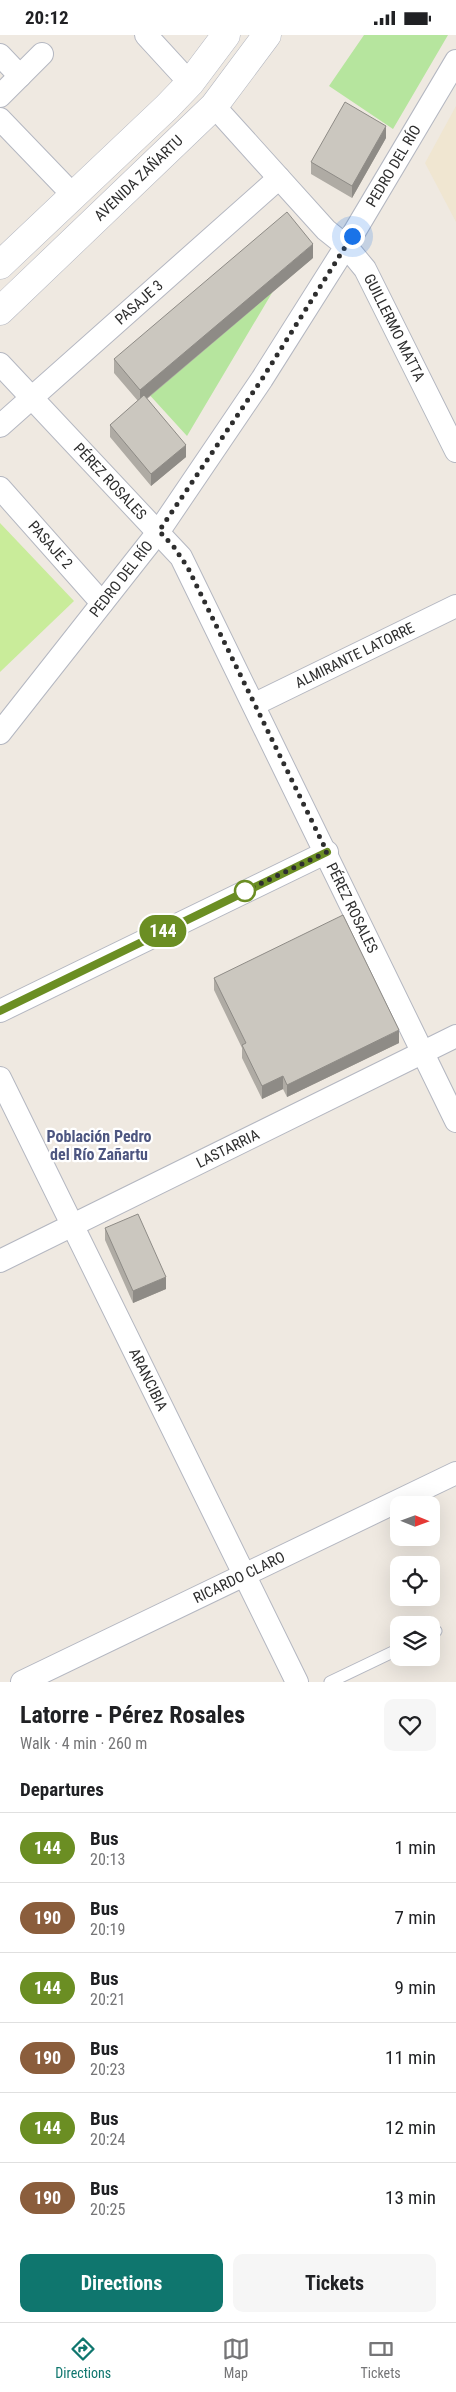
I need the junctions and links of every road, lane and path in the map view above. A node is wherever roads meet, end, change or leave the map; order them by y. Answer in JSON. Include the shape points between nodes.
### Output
{"nodes":[{"id":1,"x":146,"y":35,"type":"edge"},
{"id":2,"x":226,"y":35,"type":"edge"},
{"id":3,"x":267,"y":35,"type":"edge"},
{"id":4,"x":42,"y":54,"type":"dead end"},
{"id":5,"x":0,"y":55,"type":"edge"},
{"id":6,"x":456,"y":61,"type":"edge"},
{"id":7,"x":20,"y":76,"type":"junction"},
{"id":8,"x":190,"y":83,"type":"junction"},
{"id":9,"x":0,"y":96,"type":"edge"},
{"id":10,"x":214,"y":106,"type":"junction"},
{"id":11,"x":0,"y":119,"type":"edge"},
{"id":12,"x":279,"y":178,"type":"junction"},
{"id":13,"x":74,"y":196,"type":"junction"},
{"id":14,"x":346,"y":246,"type":"junction"},
{"id":15,"x":0,"y":265,"type":"edge"},
{"id":16,"x":0,"y":311,"type":"edge"},
{"id":17,"x":0,"y":364,"type":"edge"},
{"id":18,"x":31,"y":396,"type":"junction"},
{"id":19,"x":0,"y":426,"type":"edge"},
{"id":20,"x":456,"y":451,"type":"edge"},
{"id":21,"x":0,"y":488,"type":"edge"},
{"id":22,"x":159,"y":531,"type":"junction"},
{"id":23,"x":102,"y":603,"type":"junction"},
{"id":24,"x":456,"y":606,"type":"edge"},
{"id":25,"x":254,"y":704,"type":"junction"},
{"id":26,"x":0,"y":733,"type":"edge"},
{"id":27,"x":327,"y":852,"type":"junction"},
{"id":28,"x":0,"y":1011,"type":"edge"},
{"id":29,"x":456,"y":1037,"type":"edge"},
{"id":30,"x":423,"y":1052,"type":"junction"},
{"id":31,"x":0,"y":1078,"type":"edge"},
{"id":32,"x":456,"y":1121,"type":"edge"},
{"id":33,"x":72,"y":1225,"type":"junction"},
{"id":34,"x":0,"y":1261,"type":"edge"},
{"id":35,"x":456,"y":1473,"type":"edge"},
{"id":36,"x":244,"y":1575,"type":"junction"},
{"id":37,"x":390,"y":1653,"type":"edge"},
{"id":38,"x":22,"y":1682,"type":"edge"},
{"id":39,"x":297,"y":1682,"type":"edge"},
{"id":40,"x":330,"y":1682,"type":"edge"}],
"edges":[{"from":1,"to":8,"type":"street"},
{"from":2,"to":8,"type":"street"},
{"from":3,"to":10,"type":"street","name":"AVENIDA ZAÑARTU"},
{"from":4,"to":7,"type":"street"},
{"from":5,"to":7,"type":"street"},
{"from":6,"to":14,"type":"street","name":"PEDRO DEL RÍO"},
{"from":7,"to":9,"type":"street"},
{"from":8,"to":13,"type":"street"},
{"from":10,"to":12,"type":"street","name":"GUILLERMO MATTA"},
{"from":10,"to":16,"type":"street","name":"AVENIDA ZAÑARTU"},
{"from":11,"to":13,"type":"street"},
{"from":12,"to":14,"type":"street","name":"GUILLERMO MATTA","via":[[326,230]]},
{"from":12,"to":18,"type":"street","name":"PASAJE 3"},
{"from":13,"to":15,"type":"street"},
{"from":14,"to":20,"type":"street","name":"GUILLERMO MATTA","via":[[375,285]]},
{"from":14,"to":22,"type":"street","name":"PEDRO DEL RÍO","via":[[262,379]]},
{"from":17,"to":18,"type":"street","name":"PÉREZ ROSALES"},
{"from":18,"to":19,"type":"street","name":"PASAJE 3"},
{"from":18,"to":22,"type":"street","name":"PÉREZ ROSALES"},
{"from":21,"to":23,"type":"street","name":"PASAJE 2"},
{"from":22,"to":23,"type":"street","name":"PEDRO DEL RÍO"},
{"from":22,"to":25,"type":"street","name":"PÉREZ ROSALES","via":[[188,568]]},
{"from":23,"to":26,"type":"street","name":"PEDRO DEL RÍO"},
{"from":24,"to":25,"type":"street","name":"ALMIRANTE LATORRE"},
{"from":25,"to":27,"type":"street","name":"PÉREZ ROSALES"},
{"from":27,"to":28,"type":"street"},
{"from":27,"to":30,"type":"street","name":"PÉREZ ROSALES"},
{"from":29,"to":30,"type":"street","name":"LASTARRIA"},
{"from":30,"to":32,"type":"street","name":"PÉREZ ROSALES"},
{"from":30,"to":33,"type":"street","name":"LASTARRIA"},
{"from":31,"to":33,"type":"street","name":"ARANCIBIA"},
{"from":33,"to":34,"type":"street","name":"LASTARRIA"},
{"from":33,"to":36,"type":"street","name":"ARANCIBIA"},
{"from":35,"to":36,"type":"street","name":"RICARDO CLARO"},
{"from":36,"to":38,"type":"street","name":"RICARDO CLARO"},
{"from":36,"to":39,"type":"street","name":"ARANCIBIA"},
{"from":37,"to":40,"type":"lane"}]}
